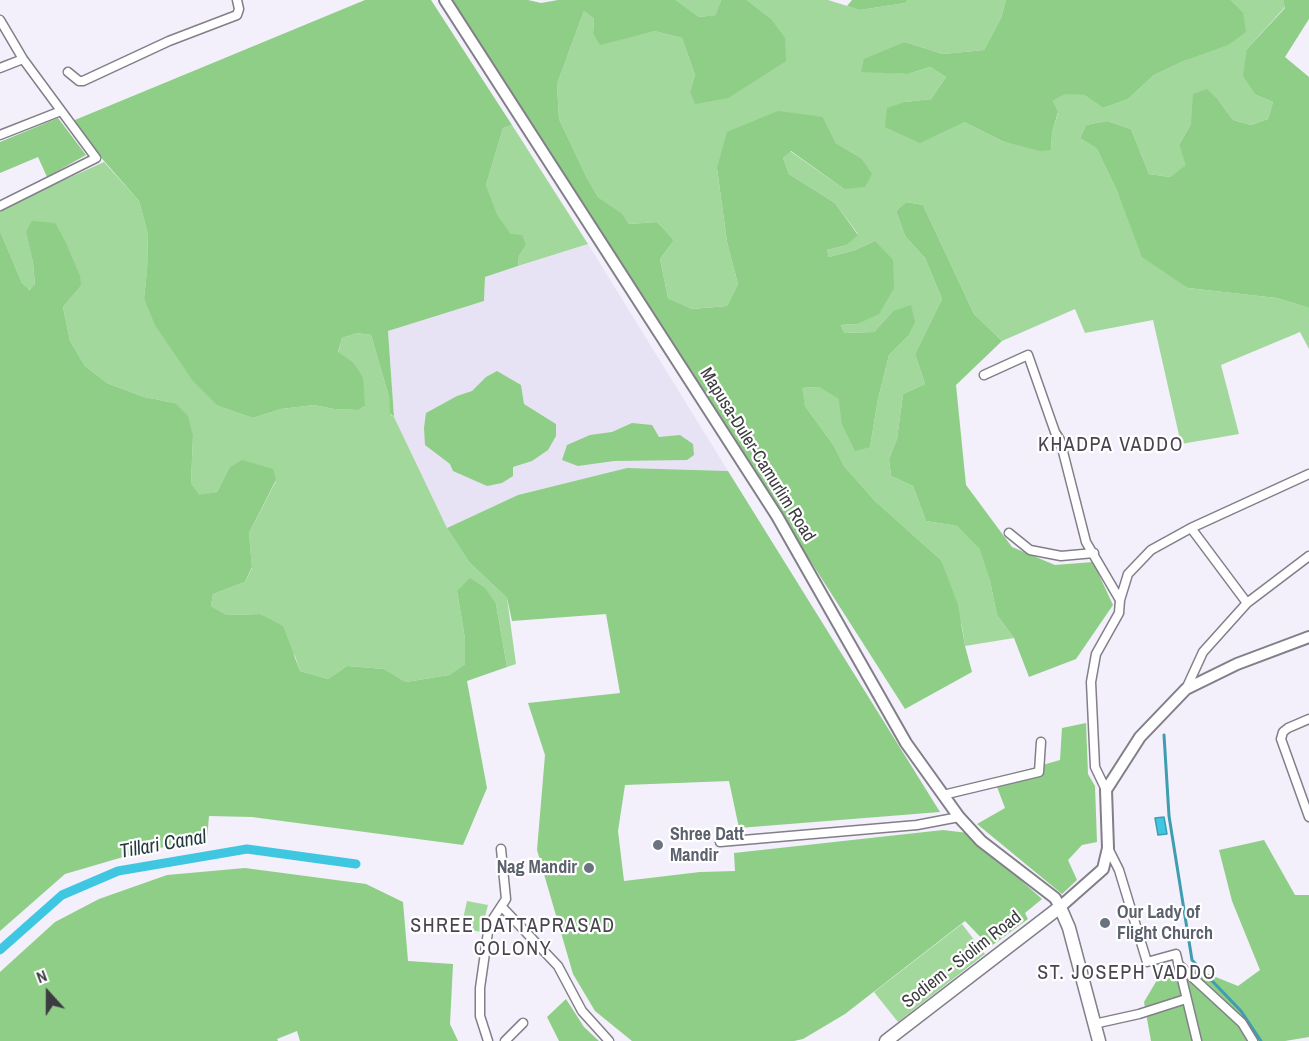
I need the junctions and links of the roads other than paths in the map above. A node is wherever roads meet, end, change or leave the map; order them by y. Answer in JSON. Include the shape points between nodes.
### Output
{"nodes":[{"id":1,"x":237,"y":0,"type":"edge"},
{"id":2,"x":445,"y":0,"type":"edge"},
{"id":3,"x":0,"y":20,"type":"edge"},
{"id":4,"x":23,"y":59,"type":"junction"},
{"id":5,"x":0,"y":68,"type":"edge"},
{"id":6,"x":68,"y":72,"type":"dead end"},
{"id":7,"x":61,"y":111,"type":"junction"},
{"id":8,"x":0,"y":135,"type":"edge"},
{"id":9,"x":0,"y":206,"type":"edge"},
{"id":10,"x":984,"y":375,"type":"dead end"},
{"id":11,"x":1309,"y":474,"type":"edge"},
{"id":12,"x":1191,"y":528,"type":"junction"},
{"id":13,"x":1009,"y":533,"type":"dead end"},
{"id":14,"x":1094,"y":553,"type":"junction"},
{"id":15,"x":1309,"y":556,"type":"edge"},
{"id":16,"x":1120,"y":600,"type":"junction"},
{"id":17,"x":1246,"y":603,"type":"junction"},
{"id":18,"x":1309,"y":637,"type":"edge"},
{"id":19,"x":1186,"y":689,"type":"junction"},
{"id":20,"x":1309,"y":720,"type":"edge"},
{"id":21,"x":1041,"y":742,"type":"dead end"},
{"id":22,"x":1106,"y":790,"type":"junction"},
{"id":23,"x":943,"y":795,"type":"junction"},
{"id":24,"x":959,"y":817,"type":"junction"},
{"id":25,"x":1309,"y":817,"type":"edge"},
{"id":26,"x":720,"y":842,"type":"dead end"},
{"id":27,"x":1108,"y":848,"type":"junction"},
{"id":28,"x":501,"y":849,"type":"dead end"},
{"id":29,"x":502,"y":907,"type":"junction"},
{"id":30,"x":1060,"y":907,"type":"junction"},
{"id":31,"x":1177,"y":963,"type":"junction"},
{"id":32,"x":1186,"y":999,"type":"junction"},
{"id":33,"x":523,"y":1023,"type":"dead end"},
{"id":34,"x":1094,"y":1024,"type":"junction"},
{"id":35,"x":488,"y":1041,"type":"edge"},
{"id":36,"x":505,"y":1041,"type":"edge"},
{"id":37,"x":609,"y":1041,"type":"edge"},
{"id":38,"x":886,"y":1041,"type":"edge"},
{"id":39,"x":1099,"y":1041,"type":"edge"},
{"id":40,"x":1197,"y":1041,"type":"edge"},
{"id":41,"x":1253,"y":1041,"type":"edge"}],
"edges":[{"from":1,"to":6,"type":"street","via":[[237,15],[169,40],[83,81]]},
{"from":2,"to":23,"type":"street","name":"Mapusa-Duler-Camurlim Road","via":[[777,516],[906,743]]},
{"from":3,"to":4,"type":"street"},
{"from":4,"to":5,"type":"street"},
{"from":4,"to":7,"type":"street"},
{"from":7,"to":8,"type":"street"},
{"from":7,"to":9,"type":"street","via":[[96,158]]},
{"from":10,"to":14,"type":"street","via":[[1028,354],[1060,440],[1086,542]]},
{"from":11,"to":12,"type":"street"},
{"from":12,"to":16,"type":"street","via":[[1151,550],[1128,574]]},
{"from":12,"to":17,"type":"street"},
{"from":13,"to":14,"type":"street","via":[[1030,550],[1061,556]]},
{"from":14,"to":16,"type":"street"},
{"from":15,"to":17,"type":"street"},
{"from":16,"to":22,"type":"street","via":[[1119,613],[1096,654],[1091,682],[1095,767]]},
{"from":17,"to":19,"type":"street","via":[[1203,652]]},
{"from":18,"to":19,"type":"street","via":[[1237,664]]},
{"from":19,"to":22,"type":"street","via":[[1140,737]]},
{"from":20,"to":25,"type":"street","via":[[1288,728],[1281,739]]},
{"from":21,"to":23,"type":"street","via":[[1039,772]]},
{"from":22,"to":27,"type":"street"},
{"from":23,"to":24,"type":"street","name":"Mapusa-Duler-Camurlim Road"},
{"from":24,"to":26,"type":"street","via":[[917,825]]},
{"from":24,"to":30,"type":"street","name":"Mapusa-Duler-Camurlim Road","via":[[981,841],[1055,898]]},
{"from":27,"to":30,"type":"street","via":[[1103,869]]},
{"from":27,"to":31,"type":"street","via":[[1119,870],[1147,962],[1176,954]]},
{"from":28,"to":29,"type":"street","via":[[506,898]]},
{"from":29,"to":35,"type":"street","via":[[489,926],[480,988],[480,1016]]},
{"from":29,"to":37,"type":"street","via":[[558,966],[582,1011]]},
{"from":30,"to":34,"type":"main road"},
{"from":30,"to":38,"type":"main road","name":"Sodiem - Siolim Road"},
{"from":31,"to":32,"type":"street"},
{"from":31,"to":41,"type":"street","via":[[1242,1023]]},
{"from":32,"to":34,"type":"street"},
{"from":32,"to":40,"type":"street"},
{"from":33,"to":36,"type":"street"},
{"from":34,"to":39,"type":"main road"}]}
